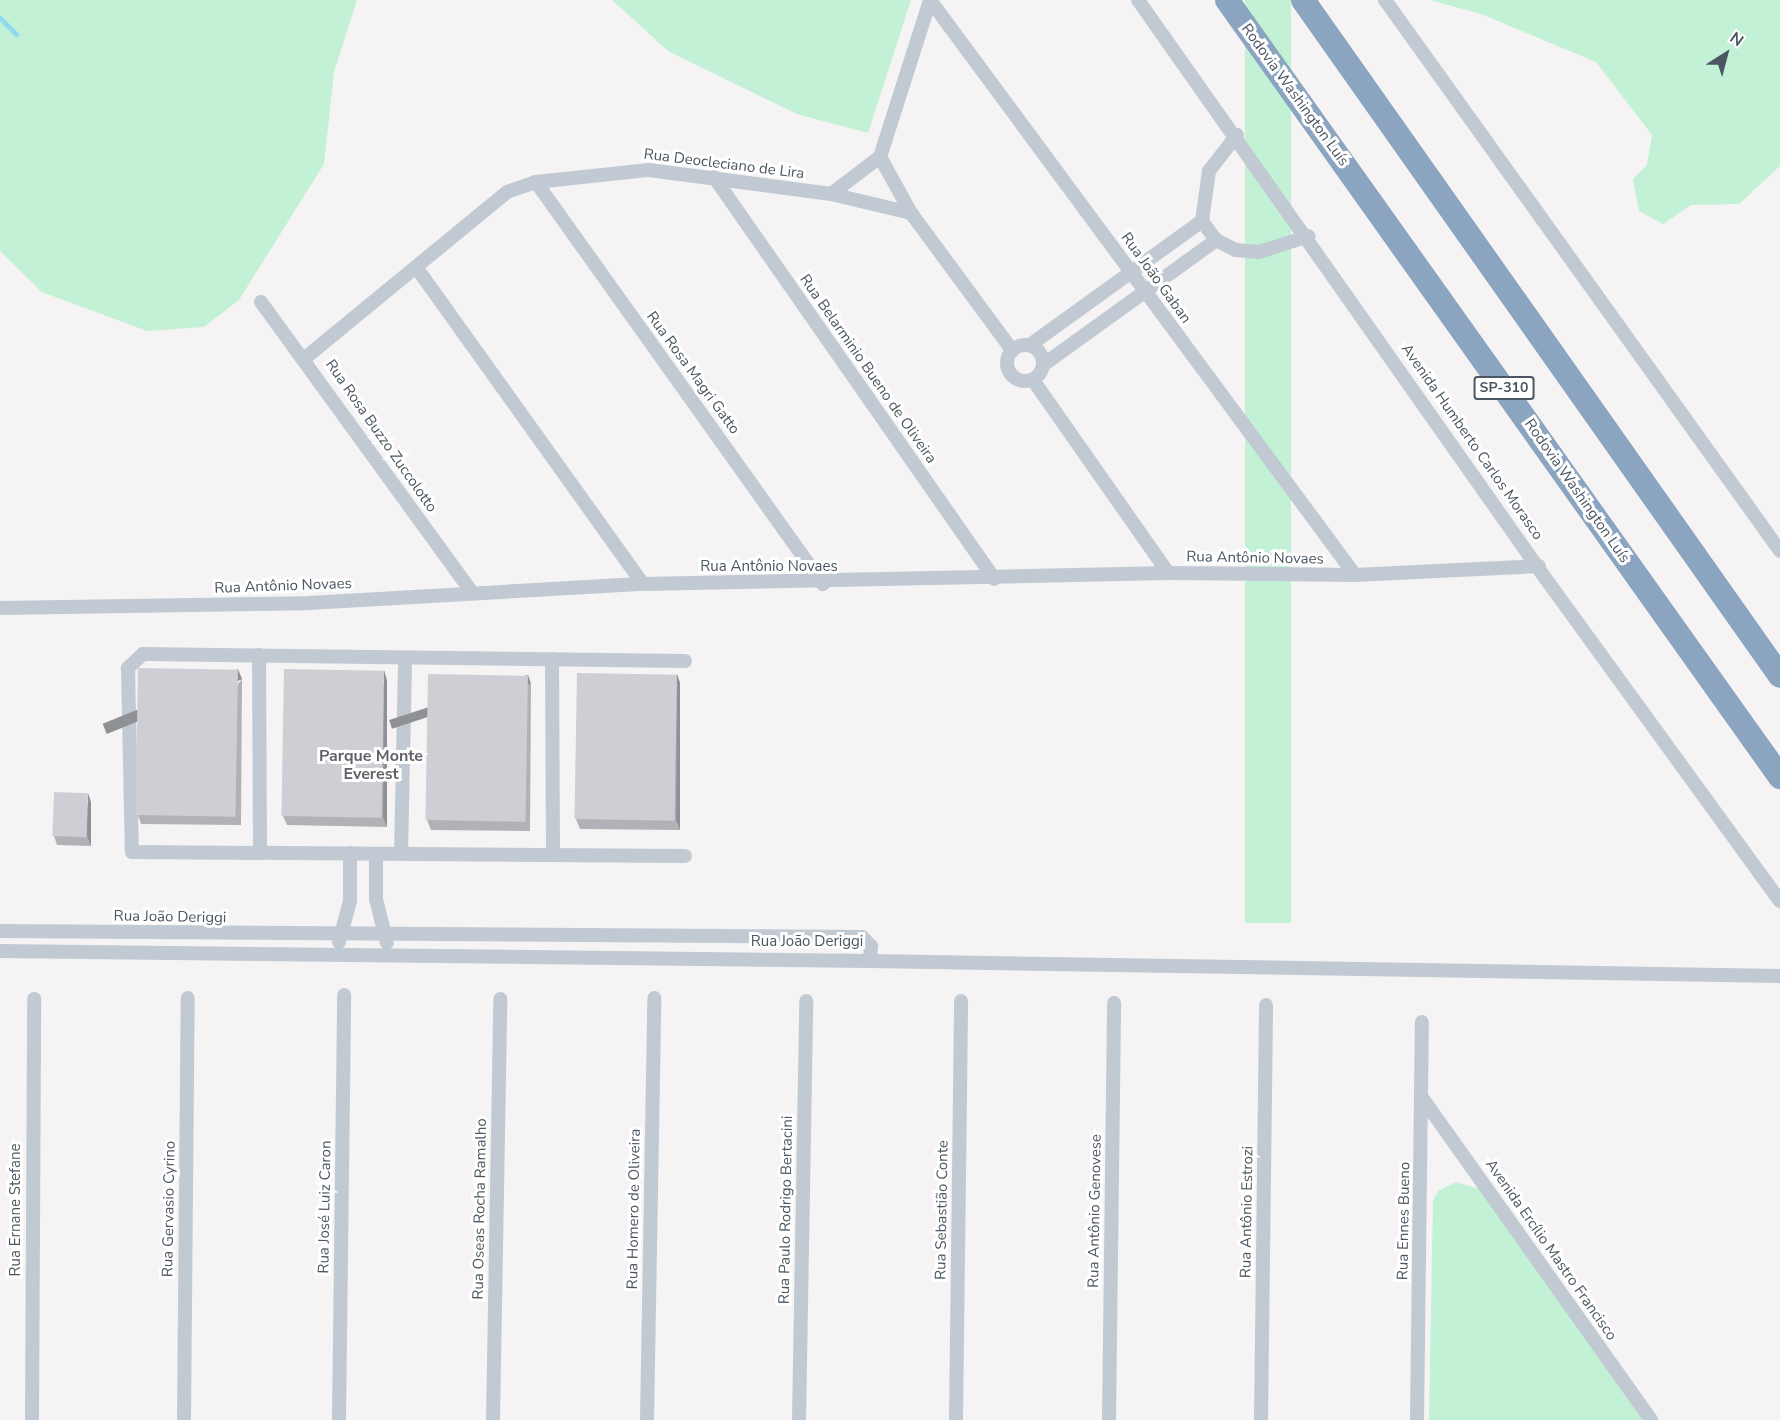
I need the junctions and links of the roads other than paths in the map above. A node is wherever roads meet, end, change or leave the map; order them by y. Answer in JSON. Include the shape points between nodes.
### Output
{"nodes":[{"id":1,"x":930,"y":0,"type":"edge"},
{"id":2,"x":1138,"y":0,"type":"edge"},
{"id":3,"x":1227,"y":0,"type":"edge"},
{"id":4,"x":1303,"y":0,"type":"edge"},
{"id":5,"x":1385,"y":0,"type":"edge"},
{"id":6,"x":1237,"y":135,"type":"junction"},
{"id":7,"x":880,"y":157,"type":"junction"},
{"id":8,"x":714,"y":177,"type":"junction"},
{"id":9,"x":536,"y":182,"type":"junction"},
{"id":10,"x":831,"y":194,"type":"junction"},
{"id":11,"x":911,"y":213,"type":"junction"},
{"id":12,"x":1202,"y":221,"type":"junction"},
{"id":13,"x":1309,"y":236,"type":"junction"},
{"id":14,"x":1216,"y":240,"type":"junction"},
{"id":15,"x":416,"y":267,"type":"junction"},
{"id":16,"x":1130,"y":271,"type":"junction"},
{"id":17,"x":1145,"y":291,"type":"junction"},
{"id":18,"x":261,"y":302,"type":"dead end"},
{"id":19,"x":1030,"y":345,"type":"junction"},
{"id":20,"x":1012,"y":350,"type":"junction"},
{"id":21,"x":306,"y":358,"type":"junction"},
{"id":22,"x":1043,"y":365,"type":"junction"},
{"id":23,"x":1033,"y":380,"type":"junction"},
{"id":24,"x":1780,"y":551,"type":"edge"},
{"id":25,"x":1539,"y":566,"type":"junction"},
{"id":26,"x":1168,"y":573,"type":"junction"},
{"id":27,"x":1354,"y":575,"type":"junction"},
{"id":28,"x":994,"y":579,"type":"junction"},
{"id":29,"x":643,"y":584,"type":"junction"},
{"id":30,"x":823,"y":584,"type":"junction"},
{"id":31,"x":471,"y":591,"type":"junction"},
{"id":32,"x":0,"y":608,"type":"edge"},
{"id":33,"x":259,"y":656,"type":"junction"},
{"id":34,"x":405,"y":657,"type":"junction"},
{"id":35,"x":552,"y":659,"type":"junction"},
{"id":36,"x":685,"y":661,"type":"dead end"},
{"id":37,"x":1780,"y":676,"type":"edge"},
{"id":38,"x":1780,"y":777,"type":"edge"},
{"id":39,"x":260,"y":853,"type":"junction"},
{"id":40,"x":350,"y":854,"type":"junction"},
{"id":41,"x":375,"y":854,"type":"junction"},
{"id":42,"x":401,"y":854,"type":"junction"},
{"id":43,"x":553,"y":855,"type":"junction"},
{"id":44,"x":685,"y":856,"type":"dead end"},
{"id":45,"x":1780,"y":901,"type":"edge"},
{"id":46,"x":0,"y":931,"type":"edge"},
{"id":47,"x":340,"y":936,"type":"junction"},
{"id":48,"x":387,"y":936,"type":"junction"},
{"id":49,"x":0,"y":951,"type":"edge"},
{"id":50,"x":338,"y":953,"type":"junction"},
{"id":51,"x":388,"y":954,"type":"junction"},
{"id":52,"x":870,"y":961,"type":"junction"},
{"id":53,"x":1780,"y":976,"type":"edge"},
{"id":54,"x":344,"y":995,"type":"dead end"},
{"id":55,"x":188,"y":998,"type":"dead end"},
{"id":56,"x":654,"y":998,"type":"dead end"},
{"id":57,"x":34,"y":999,"type":"dead end"},
{"id":58,"x":500,"y":999,"type":"dead end"},
{"id":59,"x":806,"y":1001,"type":"dead end"},
{"id":60,"x":961,"y":1001,"type":"dead end"},
{"id":61,"x":1114,"y":1003,"type":"dead end"},
{"id":62,"x":1266,"y":1005,"type":"dead end"},
{"id":63,"x":1422,"y":1022,"type":"dead end"},
{"id":64,"x":1423,"y":1099,"type":"junction"},
{"id":65,"x":32,"y":1420,"type":"edge"},
{"id":66,"x":184,"y":1420,"type":"edge"},
{"id":67,"x":339,"y":1420,"type":"edge"},
{"id":68,"x":493,"y":1420,"type":"edge"},
{"id":69,"x":647,"y":1420,"type":"edge"},
{"id":70,"x":799,"y":1420,"type":"edge"},
{"id":71,"x":956,"y":1420,"type":"edge"},
{"id":72,"x":1109,"y":1420,"type":"edge"},
{"id":73,"x":1261,"y":1420,"type":"edge"},
{"id":74,"x":1417,"y":1420,"type":"edge"},
{"id":75,"x":1651,"y":1420,"type":"edge"}],
"edges":[{"from":1,"to":7,"type":"street"},
{"from":1,"to":16,"type":"street","name":"Rua João Gaban"},
{"from":2,"to":6,"type":"street","name":"Avenida Humberto Carlos Morasco"},
{"from":3,"to":38,"type":"highway","name":"Rodovia Washington Luís","number":"SP-310"},
{"from":4,"to":37,"type":"highway"},
{"from":5,"to":24,"type":"street"},
{"from":6,"to":12,"type":"street","via":[[1209,171]]},
{"from":6,"to":13,"type":"street","name":"Avenida Humberto Carlos Morasco"},
{"from":7,"to":10,"type":"street"},
{"from":7,"to":11,"type":"street"},
{"from":8,"to":9,"type":"street","name":"Rua Deocleciano de Lira","via":[[649,170]]},
{"from":8,"to":10,"type":"street","name":"Rua Deocleciano de Lira"},
{"from":8,"to":28,"type":"street","name":"Rua Belarminio Bueno de Oliveira"},
{"from":9,"to":15,"type":"street","name":"Rua Deocleciano de Lira","via":[[507,192]]},
{"from":9,"to":30,"type":"street","name":"Rua Rosa Magri Gatto"},
{"from":10,"to":11,"type":"street","name":"Rua Deocleciano de Lira"},
{"from":11,"to":20,"type":"street"},
{"from":12,"to":14,"type":"street"},
{"from":12,"to":16,"type":"street"},
{"from":13,"to":14,"type":"street","via":[[1259,252]]},
{"from":13,"to":25,"type":"street","name":"Avenida Humberto Carlos Morasco"},
{"from":14,"to":17,"type":"street"},
{"from":15,"to":21,"type":"street","name":"Rua Deocleciano de Lira"},
{"from":15,"to":29,"type":"street"},
{"from":16,"to":17,"type":"street","name":"Rua João Gaban"},
{"from":16,"to":19,"type":"street"},
{"from":17,"to":22,"type":"street"},
{"from":17,"to":27,"type":"street","name":"Rua João Gaban"},
{"from":18,"to":21,"type":"street","name":"Rua Rosa Buzzo Zuccolotto"},
{"from":19,"to":20,"type":"street"},
{"from":19,"to":22,"type":"street","via":[[1040,353]]},
{"from":20,"to":23,"type":"street","via":[[1006,362],[1010,374]]},
{"from":21,"to":31,"type":"street","name":"Rua Rosa Buzzo Zuccolotto"},
{"from":22,"to":23,"type":"street"},
{"from":23,"to":26,"type":"street"},
{"from":25,"to":27,"type":"street","name":"Rua Antônio Novaes"},
{"from":25,"to":45,"type":"street","name":"Avenida Humberto Carlos Morasco"},
{"from":26,"to":27,"type":"street","name":"Rua Antônio Novaes"},
{"from":26,"to":28,"type":"street","name":"Rua Antônio Novaes"},
{"from":28,"to":30,"type":"street","name":"Rua Antônio Novaes"},
{"from":29,"to":30,"type":"street","name":"Rua Antônio Novaes"},
{"from":29,"to":31,"type":"street","name":"Rua Antônio Novaes"},
{"from":31,"to":32,"type":"street","name":"Rua Antônio Novaes","via":[[309,603]]},
{"from":33,"to":34,"type":"street"},
{"from":33,"to":39,"type":"street"},
{"from":33,"to":39,"type":"street","via":[[143,654],[128,668],[132,852]]},
{"from":34,"to":35,"type":"street"},
{"from":34,"to":42,"type":"street"},
{"from":35,"to":36,"type":"street"},
{"from":35,"to":43,"type":"street"},
{"from":39,"to":40,"type":"street"},
{"from":40,"to":41,"type":"street"},
{"from":40,"to":47,"type":"street","via":[[350,901]]},
{"from":41,"to":42,"type":"street"},
{"from":41,"to":48,"type":"street","via":[[378,912]]},
{"from":42,"to":43,"type":"street"},
{"from":43,"to":44,"type":"street"},
{"from":46,"to":47,"type":"street","name":"Rua João Deriggi"},
{"from":47,"to":48,"type":"street","name":"Rua João Deriggi"},
{"from":47,"to":50,"type":"street"},
{"from":48,"to":51,"type":"street"},
{"from":48,"to":52,"type":"street","name":"Rua João Deriggi","via":[[862,937],[871,945]]},
{"from":49,"to":50,"type":"street","name":"Rua João Deriggi"},
{"from":50,"to":51,"type":"street","name":"Rua João Deriggi"},
{"from":51,"to":52,"type":"street","name":"Rua João Deriggi"},
{"from":52,"to":53,"type":"street"},
{"from":54,"to":67,"type":"street","name":"Rua José Luiz Caron"},
{"from":55,"to":66,"type":"street","name":"Rua Gervasio Cyrino"},
{"from":56,"to":69,"type":"street","name":"Rua Homero de Oliveira"},
{"from":57,"to":65,"type":"street","name":"Rua Ernane Stefane"},
{"from":58,"to":68,"type":"street","name":"Rua Oseas Rocha Ramalho"},
{"from":59,"to":70,"type":"street","name":"Rua Paulo Rodrigo Bertacini"},
{"from":60,"to":71,"type":"street","name":"Rua Sebastião Conte"},
{"from":61,"to":72,"type":"street","name":"Rua Antônio Genovese"},
{"from":62,"to":73,"type":"street","name":"Rua Antônio Estrozi"},
{"from":63,"to":64,"type":"street","name":"Rua Ennes Bueno"},
{"from":64,"to":74,"type":"street","name":"Rua Ennes Bueno"},
{"from":64,"to":75,"type":"street","name":"Avenida Ercílio Mastro Francisco"}]}
